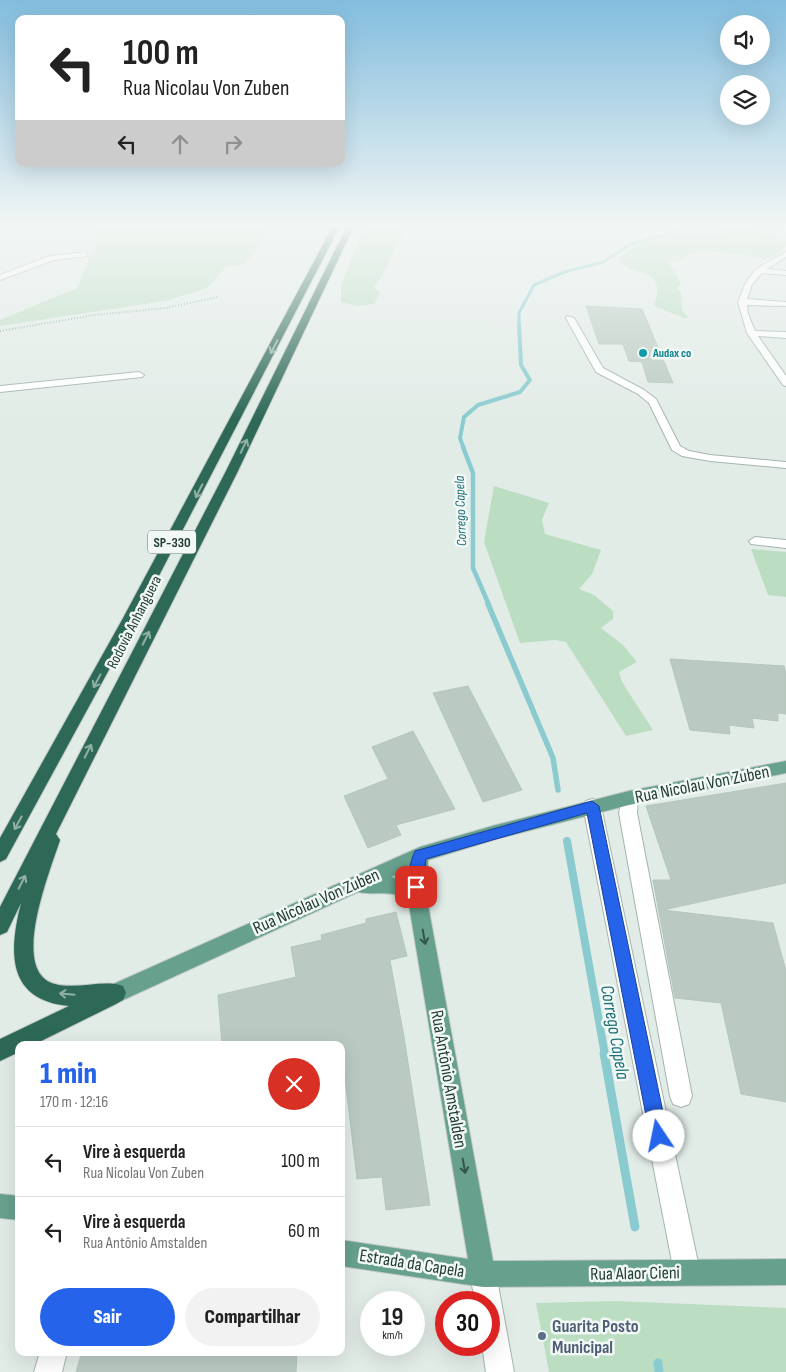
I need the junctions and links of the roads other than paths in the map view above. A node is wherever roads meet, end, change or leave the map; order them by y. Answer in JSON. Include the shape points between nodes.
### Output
{"nodes":[{"id":1,"x":303,"y":290,"type":"edge"},
{"id":2,"x":320,"y":290,"type":"edge"},
{"id":3,"x":747,"y":290,"type":"edge"},
{"id":4,"x":742,"y":302,"type":"junction"},
{"id":5,"x":786,"y":304,"type":"edge"},
{"id":6,"x":570,"y":318,"type":"dead end"},
{"id":7,"x":751,"y":333,"type":"junction"},
{"id":8,"x":786,"y":335,"type":"edge"},
{"id":9,"x":781,"y":369,"type":"edge"},
{"id":10,"x":138,"y":375,"type":"dead end"},
{"id":11,"x":786,"y":383,"type":"edge"},
{"id":12,"x":0,"y":389,"type":"edge"},
{"id":13,"x":786,"y":465,"type":"edge"},
{"id":14,"x":754,"y":541,"type":"dead end"},
{"id":15,"x":786,"y":544,"type":"edge"},
{"id":16,"x":786,"y":767,"type":"edge"},
{"id":17,"x":66,"y":794,"type":"junction"},
{"id":18,"x":629,"y":798,"type":"junction"},
{"id":19,"x":592,"y":806,"type":"junction"},
{"id":20,"x":0,"y":854,"type":"edge"},
{"id":21,"x":420,"y":855,"type":"junction"},
{"id":22,"x":345,"y":888,"type":"junction"},
{"id":23,"x":417,"y":894,"type":"junction"},
{"id":24,"x":0,"y":926,"type":"edge"},
{"id":25,"x":116,"y":994,"type":"junction"},
{"id":26,"x":19,"y":1041,"type":"edge"},
{"id":27,"x":15,"y":1043,"type":"edge"},
{"id":28,"x":0,"y":1050,"type":"edge"},
{"id":29,"x":681,"y":1096,"type":"dead end"},
{"id":30,"x":0,"y":1206,"type":"edge"},
{"id":31,"x":15,"y":1208,"type":"edge"},
{"id":32,"x":345,"y":1254,"type":"edge"},
{"id":33,"x":687,"y":1272,"type":"junction"},
{"id":34,"x":786,"y":1272,"type":"edge"},
{"id":35,"x":483,"y":1274,"type":"junction"},
{"id":36,"x":486,"y":1291,"type":"edge"},
{"id":37,"x":53,"y":1356,"type":"edge"},
{"id":38,"x":497,"y":1356,"type":"edge"},
{"id":39,"x":48,"y":1372,"type":"edge"},
{"id":40,"x":500,"y":1372,"type":"edge"}],
"edges":[{"from":1,"to":20,"type":"highway","name":"Rodovia Anhanguera","number":"SP-330","one_way":true,"via":[[93,689]]},
{"from":17,"to":2,"type":"highway","name":"Rodovia Anhanguera","number":"SP-330","one_way":true,"via":[[232,471]]},
{"from":3,"to":4,"type":"street"},
{"from":4,"to":5,"type":"street"},
{"from":4,"to":7,"type":"street","via":[[742,314]]},
{"from":6,"to":13,"type":"street","via":[[598,370],[653,401],[676,448],[686,454]]},
{"from":7,"to":8,"type":"street"},
{"from":7,"to":9,"type":"street"},
{"from":9,"to":11,"type":"street"},
{"from":10,"to":12,"type":"street"},
{"from":14,"to":15,"type":"street"},
{"from":16,"to":18,"type":"main road","name":"Rua Nicolau Von Zuben"},
{"from":24,"to":17,"type":"highway","name":"Rodovia Anhanguera","number":"SP-330","one_way":true},
{"from":25,"to":17,"type":"highway","one_way":true,"via":[[80,996],[48,991],[30,978],[25,968],[26,930],[35,891]]},
{"from":18,"to":19,"type":"main road","name":"Rua Nicolau Von Zuben"},
{"from":18,"to":29,"type":"street","via":[[628,813]]},
{"from":19,"to":21,"type":"main road","name":"Rua Nicolau Von Zuben"},
{"from":19,"to":33,"type":"street"},
{"from":21,"to":22,"type":"main road","name":"Rua Nicolau Von Zuben"},
{"from":21,"to":23,"type":"main road","name":"Rua Antônio Amstalden"},
{"from":22,"to":23,"type":"main road","via":[[388,884]]},
{"from":22,"to":25,"type":"main road","name":"Rua Nicolau Von Zuben"},
{"from":23,"to":35,"type":"main road","name":"Rua Antônio Amstalden","one_way":true},
{"from":25,"to":26,"type":"highway"},
{"from":27,"to":28,"type":"highway"},
{"from":30,"to":31,"type":"main road"},
{"from":32,"to":35,"type":"main road","name":"Estrada da Capela"},
{"from":33,"to":34,"type":"main road","name":"Rua Alaor Cieni"},
{"from":33,"to":35,"type":"main road","name":"Rua Alaor Cieni"},
{"from":35,"to":36,"type":"street","name":"Rua Antônio Amstalden"},
{"from":37,"to":39,"type":"street"},
{"from":38,"to":40,"type":"street"}]}
